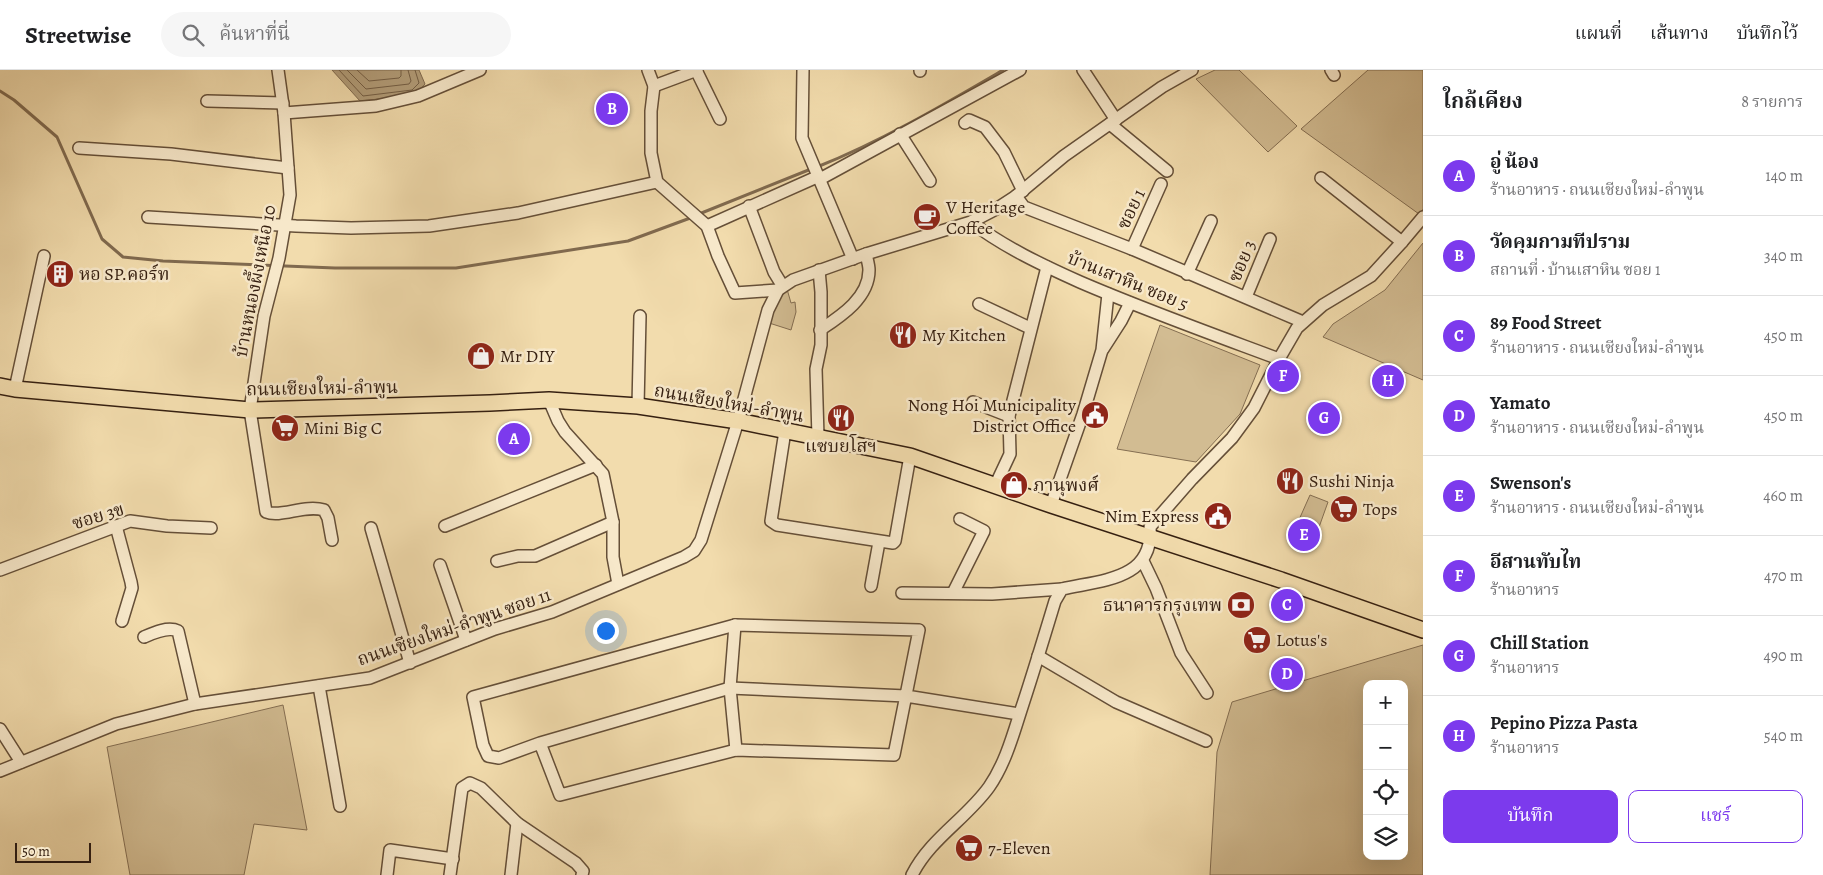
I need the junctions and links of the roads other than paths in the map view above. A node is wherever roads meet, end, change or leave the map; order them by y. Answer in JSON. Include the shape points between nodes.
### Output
{"nodes":[{"id":1,"x":278,"y":70,"type":"edge"},
{"id":2,"x":480,"y":70,"type":"edge"},
{"id":3,"x":648,"y":70,"type":"edge"},
{"id":4,"x":696,"y":70,"type":"edge"},
{"id":5,"x":803,"y":70,"type":"edge"},
{"id":6,"x":1020,"y":70,"type":"edge"},
{"id":7,"x":1083,"y":70,"type":"edge"},
{"id":8,"x":1192,"y":70,"type":"edge"},
{"id":9,"x":654,"y":86,"type":"junction"},
{"id":10,"x":207,"y":101,"type":"dead end"},
{"id":11,"x":284,"y":108,"type":"junction"},
{"id":12,"x":720,"y":119,"type":"dead end"},
{"id":13,"x":1113,"y":122,"type":"junction"},
{"id":14,"x":965,"y":123,"type":"dead end"},
{"id":15,"x":900,"y":134,"type":"junction"},
{"id":16,"x":79,"y":148,"type":"dead end"},
{"id":17,"x":288,"y":168,"type":"junction"},
{"id":18,"x":1167,"y":171,"type":"dead end"},
{"id":19,"x":820,"y":177,"type":"junction"},
{"id":20,"x":1321,"y":178,"type":"dead end"},
{"id":21,"x":930,"y":181,"type":"dead end"},
{"id":22,"x":657,"y":182,"type":"junction"},
{"id":23,"x":1161,"y":184,"type":"dead end"},
{"id":24,"x":1019,"y":194,"type":"junction"},
{"id":25,"x":749,"y":206,"type":"junction"},
{"id":26,"x":148,"y":217,"type":"dead end"},
{"id":27,"x":1423,"y":217,"type":"edge"},
{"id":28,"x":1211,"y":221,"type":"dead end"},
{"id":29,"x":971,"y":222,"type":"junction"},
{"id":30,"x":286,"y":226,"type":"junction"},
{"id":31,"x":707,"y":226,"type":"junction"},
{"id":32,"x":1270,"y":239,"type":"dead end"},
{"id":33,"x":1402,"y":242,"type":"junction"},
{"id":34,"x":1132,"y":249,"type":"junction"},
{"id":35,"x":866,"y":254,"type":"junction"},
{"id":36,"x":44,"y":256,"type":"dead end"},
{"id":37,"x":853,"y":259,"type":"junction"},
{"id":38,"x":1047,"y":267,"type":"junction"},
{"id":39,"x":819,"y":270,"type":"junction"},
{"id":40,"x":1188,"y":274,"type":"junction"},
{"id":41,"x":780,"y":288,"type":"junction"},
{"id":42,"x":1108,"y":294,"type":"junction"},
{"id":43,"x":1246,"y":297,"type":"junction"},
{"id":44,"x":1130,"y":303,"type":"junction"},
{"id":45,"x":979,"y":304,"type":"dead end"},
{"id":46,"x":640,"y":316,"type":"dead end"},
{"id":47,"x":1303,"y":322,"type":"junction"},
{"id":48,"x":1030,"y":328,"type":"junction"},
{"id":49,"x":820,"y":330,"type":"junction"},
{"id":50,"x":1102,"y":350,"type":"junction"},
{"id":51,"x":1278,"y":359,"type":"junction"},
{"id":52,"x":7,"y":387,"type":"edge"},
{"id":53,"x":549,"y":400,"type":"junction"},
{"id":54,"x":973,"y":402,"type":"dead end"},
{"id":55,"x":638,"y":406,"type":"junction"},
{"id":56,"x":250,"y":410,"type":"junction"},
{"id":57,"x":1009,"y":416,"type":"junction"},
{"id":58,"x":738,"y":422,"type":"junction"},
{"id":59,"x":785,"y":431,"type":"junction"},
{"id":60,"x":818,"y":437,"type":"junction"},
{"id":61,"x":910,"y":456,"type":"junction"},
{"id":62,"x":596,"y":465,"type":"junction"},
{"id":63,"x":995,"y":486,"type":"junction"},
{"id":64,"x":1050,"y":505,"type":"junction"},
{"id":65,"x":960,"y":519,"type":"dead end"},
{"id":66,"x":613,"y":522,"type":"junction"},
{"id":67,"x":116,"y":526,"type":"junction"},
{"id":68,"x":445,"y":526,"type":"dead end"},
{"id":69,"x":211,"y":528,"type":"dead end"},
{"id":70,"x":372,"y":528,"type":"dead end"},
{"id":71,"x":1151,"y":538,"type":"junction"},
{"id":72,"x":332,"y":540,"type":"dead end"},
{"id":73,"x":880,"y":542,"type":"junction"},
{"id":74,"x":498,"y":561,"type":"dead end"},
{"id":75,"x":1143,"y":561,"type":"junction"},
{"id":76,"x":440,"y":565,"type":"dead end"},
{"id":77,"x":0,"y":570,"type":"edge"},
{"id":78,"x":618,"y":584,"type":"junction"},
{"id":79,"x":871,"y":586,"type":"dead end"},
{"id":80,"x":1062,"y":589,"type":"junction"},
{"id":81,"x":902,"y":593,"type":"dead end"},
{"id":82,"x":953,"y":593,"type":"junction"},
{"id":83,"x":122,"y":621,"type":"dead end"},
{"id":84,"x":735,"y":625,"type":"junction"},
{"id":85,"x":1423,"y":630,"type":"edge"},
{"id":86,"x":144,"y":637,"type":"dead end"},
{"id":87,"x":466,"y":640,"type":"junction"},
{"id":88,"x":1038,"y":656,"type":"junction"},
{"id":89,"x":410,"y":664,"type":"junction"},
{"id":90,"x":319,"y":686,"type":"junction"},
{"id":91,"x":730,"y":688,"type":"junction"},
{"id":92,"x":1207,"y":693,"type":"dead end"},
{"id":93,"x":906,"y":696,"type":"junction"},
{"id":94,"x":195,"y":704,"type":"junction"},
{"id":95,"x":1020,"y":714,"type":"junction"},
{"id":96,"x":0,"y":729,"type":"edge"},
{"id":97,"x":1206,"y":741,"type":"dead end"},
{"id":98,"x":540,"y":743,"type":"junction"},
{"id":99,"x":736,"y":750,"type":"junction"},
{"id":100,"x":21,"y":762,"type":"junction"},
{"id":101,"x":0,"y":771,"type":"edge"},
{"id":102,"x":340,"y":806,"type":"dead end"},
{"id":103,"x":517,"y":822,"type":"junction"},
{"id":104,"x":452,"y":859,"type":"junction"},
{"id":105,"x":916,"y":873,"type":"edge"},
{"id":106,"x":387,"y":875,"type":"edge"},
{"id":107,"x":450,"y":875,"type":"edge"},
{"id":108,"x":511,"y":875,"type":"edge"},
{"id":109,"x":582,"y":875,"type":"edge"}],
"edges":[{"from":1,"to":11,"type":"street","name":"บ้านหนองผึ้งเหนือ 10"},
{"from":2,"to":11,"type":"street","via":[[418,96],[376,106]]},
{"from":3,"to":9,"type":"street"},
{"from":4,"to":9,"type":"street"},
{"from":4,"to":12,"type":"street"},
{"from":5,"to":19,"type":"street","via":[[802,138]]},
{"from":6,"to":15,"type":"street"},
{"from":7,"to":13,"type":"street"},
{"from":8,"to":13,"type":"street","via":[[1162,86]]},
{"from":9,"to":22,"type":"street","via":[[651,153]]},
{"from":10,"to":11,"type":"street"},
{"from":11,"to":17,"type":"street","name":"บ้านหนองผึ้งเหนือ 10"},
{"from":13,"to":18,"type":"street"},
{"from":13,"to":24,"type":"street","via":[[1064,156]]},
{"from":14,"to":24,"type":"street","via":[[969,120],[985,127],[1004,152]]},
{"from":15,"to":19,"type":"street"},
{"from":15,"to":21,"type":"street"},
{"from":16,"to":17,"type":"street","via":[[171,154]]},
{"from":17,"to":30,"type":"street","name":"บ้านหนองผึ้งเหนือ 10","via":[[290,196]]},
{"from":19,"to":25,"type":"street"},
{"from":19,"to":37,"type":"street"},
{"from":20,"to":33,"type":"street"},
{"from":22,"to":30,"type":"street","via":[[518,213],[429,226]]},
{"from":22,"to":31,"type":"street"},
{"from":23,"to":34,"type":"street","name":"ซอย 1"},
{"from":24,"to":29,"type":"street"},
{"from":24,"to":34,"type":"street","via":[[1024,207]]},
{"from":25,"to":31,"type":"street"},
{"from":25,"to":41,"type":"street"},
{"from":26,"to":30,"type":"street"},
{"from":27,"to":33,"type":"street"},
{"from":28,"to":40,"type":"street"},
{"from":29,"to":35,"type":"street"},
{"from":29,"to":38,"type":"street","name":"บ้านเสาหิน ซอย 5"},
{"from":30,"to":56,"type":"street","name":"บ้านหนองผึ้งเหนือ 10","via":[[264,316]]},
{"from":31,"to":41,"type":"street","via":[[735,293]]},
{"from":32,"to":43,"type":"street","name":"ซอย 3"},
{"from":33,"to":47,"type":"street","via":[[1370,276],[1323,305]]},
{"from":34,"to":40,"type":"street"},
{"from":35,"to":37,"type":"street"},
{"from":35,"to":49,"type":"street","via":[[869,271],[864,289],[855,303]]},
{"from":36,"to":52,"type":"street"},
{"from":37,"to":39,"type":"street"},
{"from":38,"to":42,"type":"street","name":"บ้านเสาหิน ซอย 5"},
{"from":38,"to":48,"type":"street"},
{"from":39,"to":41,"type":"street"},
{"from":39,"to":49,"type":"street","via":[[822,292]]},
{"from":40,"to":43,"type":"street"},
{"from":41,"to":58,"type":"street","name":"ถนนเชียงใหม่-ลำพูน ซอย 11","via":[[768,310]]},
{"from":42,"to":44,"type":"street","name":"บ้านเสาหิน ซอย 5"},
{"from":42,"to":50,"type":"street"},
{"from":43,"to":47,"type":"street"},
{"from":44,"to":50,"type":"street"},
{"from":44,"to":51,"type":"street","name":"บ้านเสาหิน ซอย 5"},
{"from":45,"to":48,"type":"street"},
{"from":46,"to":55,"type":"street"},
{"from":47,"to":51,"type":"street"},
{"from":48,"to":57,"type":"street"},
{"from":49,"to":60,"type":"street","via":[[816,376]]},
{"from":50,"to":64,"type":"street"},
{"from":51,"to":71,"type":"street","via":[[1254,408],[1232,438],[1150,527]]},
{"from":52,"to":56,"type":"main road","name":"ถนนเชียงใหม่-ลำพูน"},
{"from":53,"to":55,"type":"main road","name":"ถนนเชียงใหม่-ลำพูน"},
{"from":53,"to":56,"type":"main road","name":"ถนนเชียงใหม่-ลำพูน"},
{"from":53,"to":62,"type":"street","via":[[565,432]]},
{"from":54,"to":57,"type":"street"},
{"from":55,"to":58,"type":"main road","name":"ถนนเชียงใหม่-ลำพูน"},
{"from":56,"to":72,"type":"street","name":"บ้านหนองผึ้งเหนือ 10","via":[[266,512],[272,515],[307,508],[324,510]]},
{"from":57,"to":63,"type":"street","via":[[1010,454]]},
{"from":58,"to":59,"type":"main road","name":"ถนนเชียงใหม่-ลำพูน"},
{"from":58,"to":78,"type":"street","name":"ถนนเชียงใหม่-ลำพูน ซอย 11","via":[[701,540],[694,551]]},
{"from":59,"to":60,"type":"main road","name":"ถนนเชียงใหม่-ลำพูน"},
{"from":59,"to":73,"type":"street","via":[[771,521],[777,525]]},
{"from":60,"to":61,"type":"main road","name":"ถนนเชียงใหม่-ลำพูน"},
{"from":61,"to":63,"type":"main road","name":"ถนนเชียงใหม่-ลำพูน"},
{"from":61,"to":73,"type":"street","via":[[895,541]]},
{"from":62,"to":66,"type":"street","via":[[603,474]]},
{"from":62,"to":68,"type":"street"},
{"from":63,"to":64,"type":"main road","name":"ถนนเชียงใหม่-ลำพูน"},
{"from":64,"to":71,"type":"main road","name":"ถนนเชียงใหม่-ลำพูน"},
{"from":65,"to":82,"type":"street","via":[[984,531]]},
{"from":66,"to":74,"type":"street","via":[[535,556]]},
{"from":66,"to":78,"type":"street","via":[[613,557]]},
{"from":67,"to":69,"type":"street","name":"ซอย 3ข","via":[[130,521]]},
{"from":67,"to":77,"type":"street","name":"ซอย 3ข"},
{"from":67,"to":83,"type":"street","via":[[131,582]]},
{"from":70,"to":89,"type":"street"},
{"from":71,"to":75,"type":"street"},
{"from":71,"to":85,"type":"main road","name":"ถนนเชียงใหม่-ลำพูน"},
{"from":73,"to":79,"type":"street"},
{"from":75,"to":80,"type":"street","via":[[1116,577]]},
{"from":75,"to":92,"type":"street","via":[[1181,652]]},
{"from":76,"to":87,"type":"street"},
{"from":78,"to":87,"type":"street","name":"ถนนเชียงใหม่-ลำพูน ซอย 11","via":[[552,612]]},
{"from":80,"to":82,"type":"street"},
{"from":80,"to":88,"type":"street","via":[[1055,601]]},
{"from":81,"to":82,"type":"street"},
{"from":84,"to":91,"type":"street"},
{"from":84,"to":93,"type":"street","via":[[919,630]]},
{"from":84,"to":98,"type":"street","via":[[473,697],[488,756],[499,758]]},
{"from":86,"to":94,"type":"street","via":[[174,628],[178,631]]},
{"from":87,"to":89,"type":"street","name":"ถนนเชียงใหม่-ลำพูน ซอย 11"},
{"from":88,"to":95,"type":"street"},
{"from":88,"to":97,"type":"street","via":[[1116,702]]},
{"from":89,"to":90,"type":"street","name":"ถนนเชียงใหม่-ลำพูน ซอย 11","via":[[370,678]]},
{"from":90,"to":94,"type":"street","name":"ถนนเชียงใหม่-ลำพูน ซอย 11"},
{"from":90,"to":102,"type":"street"},
{"from":91,"to":93,"type":"street"},
{"from":91,"to":98,"type":"street"},
{"from":91,"to":99,"type":"street"},
{"from":93,"to":95,"type":"street"},
{"from":93,"to":99,"type":"street","via":[[894,755]]},
{"from":94,"to":100,"type":"street","name":"ถนนเชียงใหม่-ลำพูน ซอย 11","via":[[116,724]]},
{"from":95,"to":105,"type":"street","via":[[990,785],[931,846]]},
{"from":96,"to":100,"type":"street"},
{"from":98,"to":99,"type":"street","via":[[560,795]]},
{"from":100,"to":101,"type":"street","name":"ถนนเชียงใหม่-ลำพูน ซอย 11"},
{"from":103,"to":104,"type":"street","via":[[481,788],[470,783],[462,788]]},
{"from":103,"to":108,"type":"street"},
{"from":103,"to":109,"type":"street","via":[[576,863],[583,871]]},
{"from":104,"to":106,"type":"street","via":[[390,850]]},
{"from":104,"to":107,"type":"street"}]}
